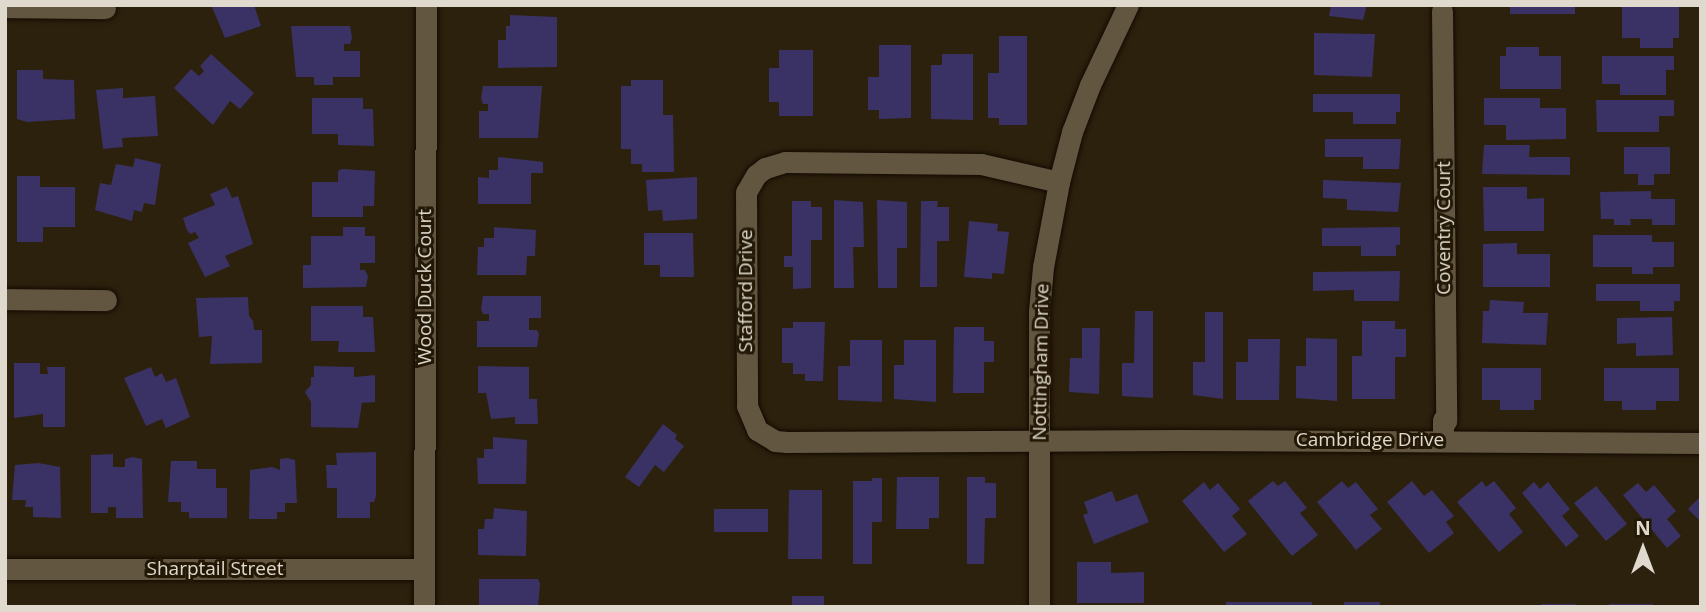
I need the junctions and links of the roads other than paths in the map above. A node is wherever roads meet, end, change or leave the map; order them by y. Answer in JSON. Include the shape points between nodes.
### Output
{"nodes":[{"id":1,"x":426,"y":5,"type":"edge"},
{"id":2,"x":1128,"y":5,"type":"edge"},
{"id":3,"x":5,"y":6,"type":"edge"},
{"id":4,"x":105,"y":8,"type":"dead end"},
{"id":5,"x":1442,"y":11,"type":"dead end"},
{"id":6,"x":1059,"y":182,"type":"junction"},
{"id":7,"x":5,"y":299,"type":"edge"},
{"id":8,"x":106,"y":300,"type":"dead end"},
{"id":9,"x":1443,"y":440,"type":"junction"},
{"id":10,"x":1039,"y":442,"type":"junction"},
{"id":11,"x":1701,"y":443,"type":"edge"},
{"id":12,"x":5,"y":569,"type":"edge"},
{"id":13,"x":424,"y":569,"type":"junction"},
{"id":14,"x":424,"y":607,"type":"edge"},
{"id":15,"x":1038,"y":607,"type":"edge"}],
"edges":[{"from":1,"to":13,"type":"street","name":"Wood Duck Court"},
{"from":2,"to":6,"type":"street","name":"Nottingham Drive","via":[[1090,85]]},
{"from":3,"to":4,"type":"street"},
{"from":5,"to":9,"type":"street","name":"Coventry Court"},
{"from":6,"to":10,"type":"street","name":"Nottingham Drive","via":[[1039,311]]},
{"from":6,"to":10,"type":"street","name":"Stafford Drive","via":[[981,164],[785,162],[765,168],[746,192],[747,406],[757,430],[775,441],[787,442]]},
{"from":7,"to":8,"type":"street"},
{"from":9,"to":10,"type":"street","name":"Cambridge Drive"},
{"from":9,"to":11,"type":"street","name":"Cambridge Drive"},
{"from":10,"to":15,"type":"street","name":"Nottingham Drive"},
{"from":12,"to":13,"type":"street","name":"Sharptail Street"},
{"from":13,"to":14,"type":"street","name":"Wood Duck Court"}]}
